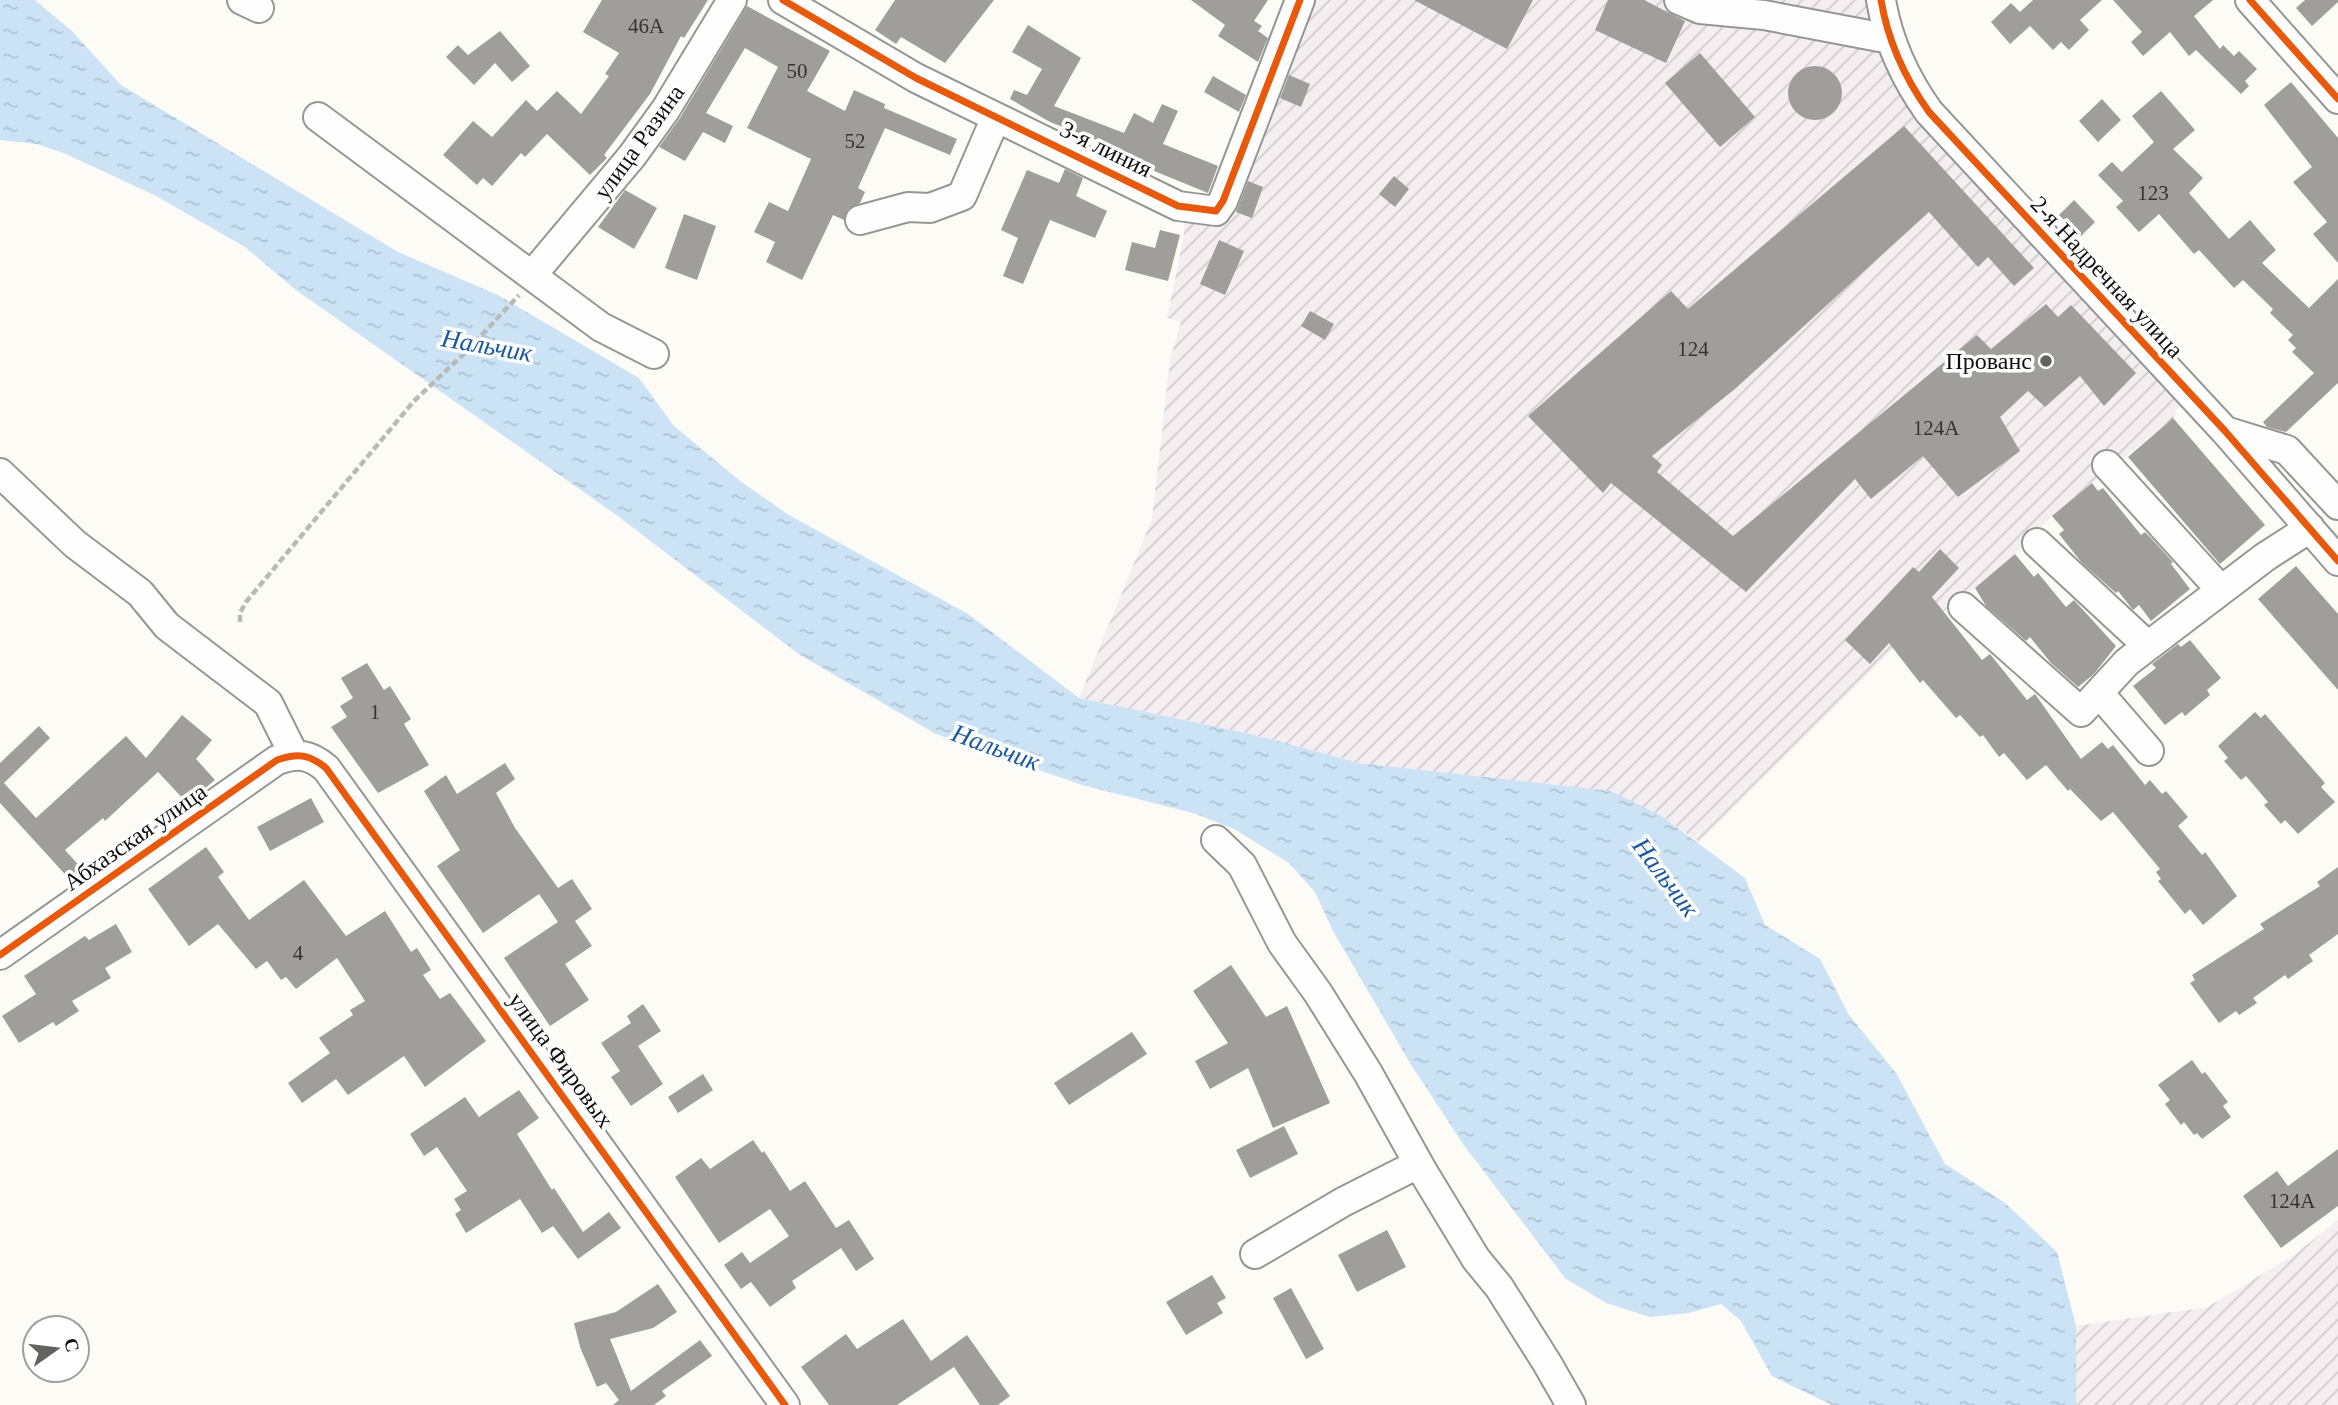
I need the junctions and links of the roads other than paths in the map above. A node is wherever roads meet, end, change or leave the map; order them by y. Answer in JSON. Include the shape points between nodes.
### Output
{"nodes":[{"id":1,"x":732,"y":0,"type":"edge"},
{"id":2,"x":783,"y":0,"type":"edge"},
{"id":3,"x":1679,"y":0,"type":"edge"},
{"id":4,"x":1881,"y":0,"type":"edge"},
{"id":5,"x":2250,"y":0,"type":"edge"},
{"id":6,"x":1298,"y":1,"type":"edge"},
{"id":7,"x":1890,"y":38,"type":"junction"},
{"id":8,"x":2338,"y":99,"type":"edge"},
{"id":9,"x":318,"y":117,"type":"dead end"},
{"id":10,"x":996,"y":117,"type":"junction"},
{"id":11,"x":860,"y":220,"type":"dead end"},
{"id":12,"x":533,"y":274,"type":"junction"},
{"id":13,"x":654,"y":354,"type":"dead end"},
{"id":14,"x":2225,"y":431,"type":"junction"},
{"id":15,"x":2107,"y":465,"type":"dead end"},
{"id":16,"x":0,"y":473,"type":"edge"},
{"id":17,"x":2338,"y":505,"type":"edge"},
{"id":18,"x":2310,"y":528,"type":"junction"},
{"id":19,"x":2037,"y":543,"type":"dead end"},
{"id":20,"x":2338,"y":561,"type":"edge"},
{"id":21,"x":2221,"y":590,"type":"junction"},
{"id":22,"x":1963,"y":607,"type":"dead end"},
{"id":23,"x":2148,"y":646,"type":"junction"},
{"id":24,"x":2098,"y":693,"type":"junction"},
{"id":25,"x":2149,"y":751,"type":"dead end"},
{"id":26,"x":294,"y":755,"type":"junction"},
{"id":27,"x":1216,"y":840,"type":"dead end"},
{"id":28,"x":0,"y":955,"type":"edge"},
{"id":29,"x":1418,"y":1164,"type":"junction"},
{"id":30,"x":1255,"y":1254,"type":"dead end"},
{"id":31,"x":785,"y":1405,"type":"edge"},
{"id":32,"x":1571,"y":1405,"type":"edge"}],
"edges":[{"from":1,"to":12,"type":"street","name":"улица Разина","via":[[632,156]]},
{"from":2,"to":10,"type":"street","name":"3-я линия","via":[[916,78]]},
{"from":3,"to":7,"type":"street","via":[[1700,9],[1764,15]]},
{"from":4,"to":7,"type":"street","name":"2-я Надречная улица"},
{"from":5,"to":8,"type":"street"},
{"from":6,"to":10,"type":"street","name":"3-я линия","via":[[1216,211],[1178,206]]},
{"from":7,"to":14,"type":"street","name":"2-я Надречная улица","via":[[1910,85],[1952,140]]},
{"from":9,"to":12,"type":"street"},
{"from":10,"to":11,"type":"street","via":[[962,196],[930,208],[908,207]]},
{"from":12,"to":13,"type":"street","via":[[601,327]]},
{"from":14,"to":17,"type":"street","via":[[2287,450]]},
{"from":14,"to":18,"type":"street","name":"2-я Надречная улица"},
{"from":15,"to":21,"type":"street"},
{"from":16,"to":26,"type":"street","via":[[75,544],[140,593],[167,626],[268,703]]},
{"from":18,"to":20,"type":"street","name":"2-я Надречная улица"},
{"from":18,"to":21,"type":"street"},
{"from":19,"to":23,"type":"street"},
{"from":21,"to":23,"type":"street"},
{"from":22,"to":24,"type":"street","via":[[2081,712]]},
{"from":23,"to":24,"type":"street"},
{"from":24,"to":25,"type":"street"},
{"from":26,"to":28,"type":"street","name":"Абхазская улица","via":[[262,770]]},
{"from":26,"to":31,"type":"street","name":"улица Фировых","via":[[306,755],[326,768]]},
{"from":27,"to":29,"type":"street","via":[[1241,864],[1282,943],[1368,1073]]},
{"from":29,"to":30,"type":"street"},
{"from":29,"to":32,"type":"street"}]}
